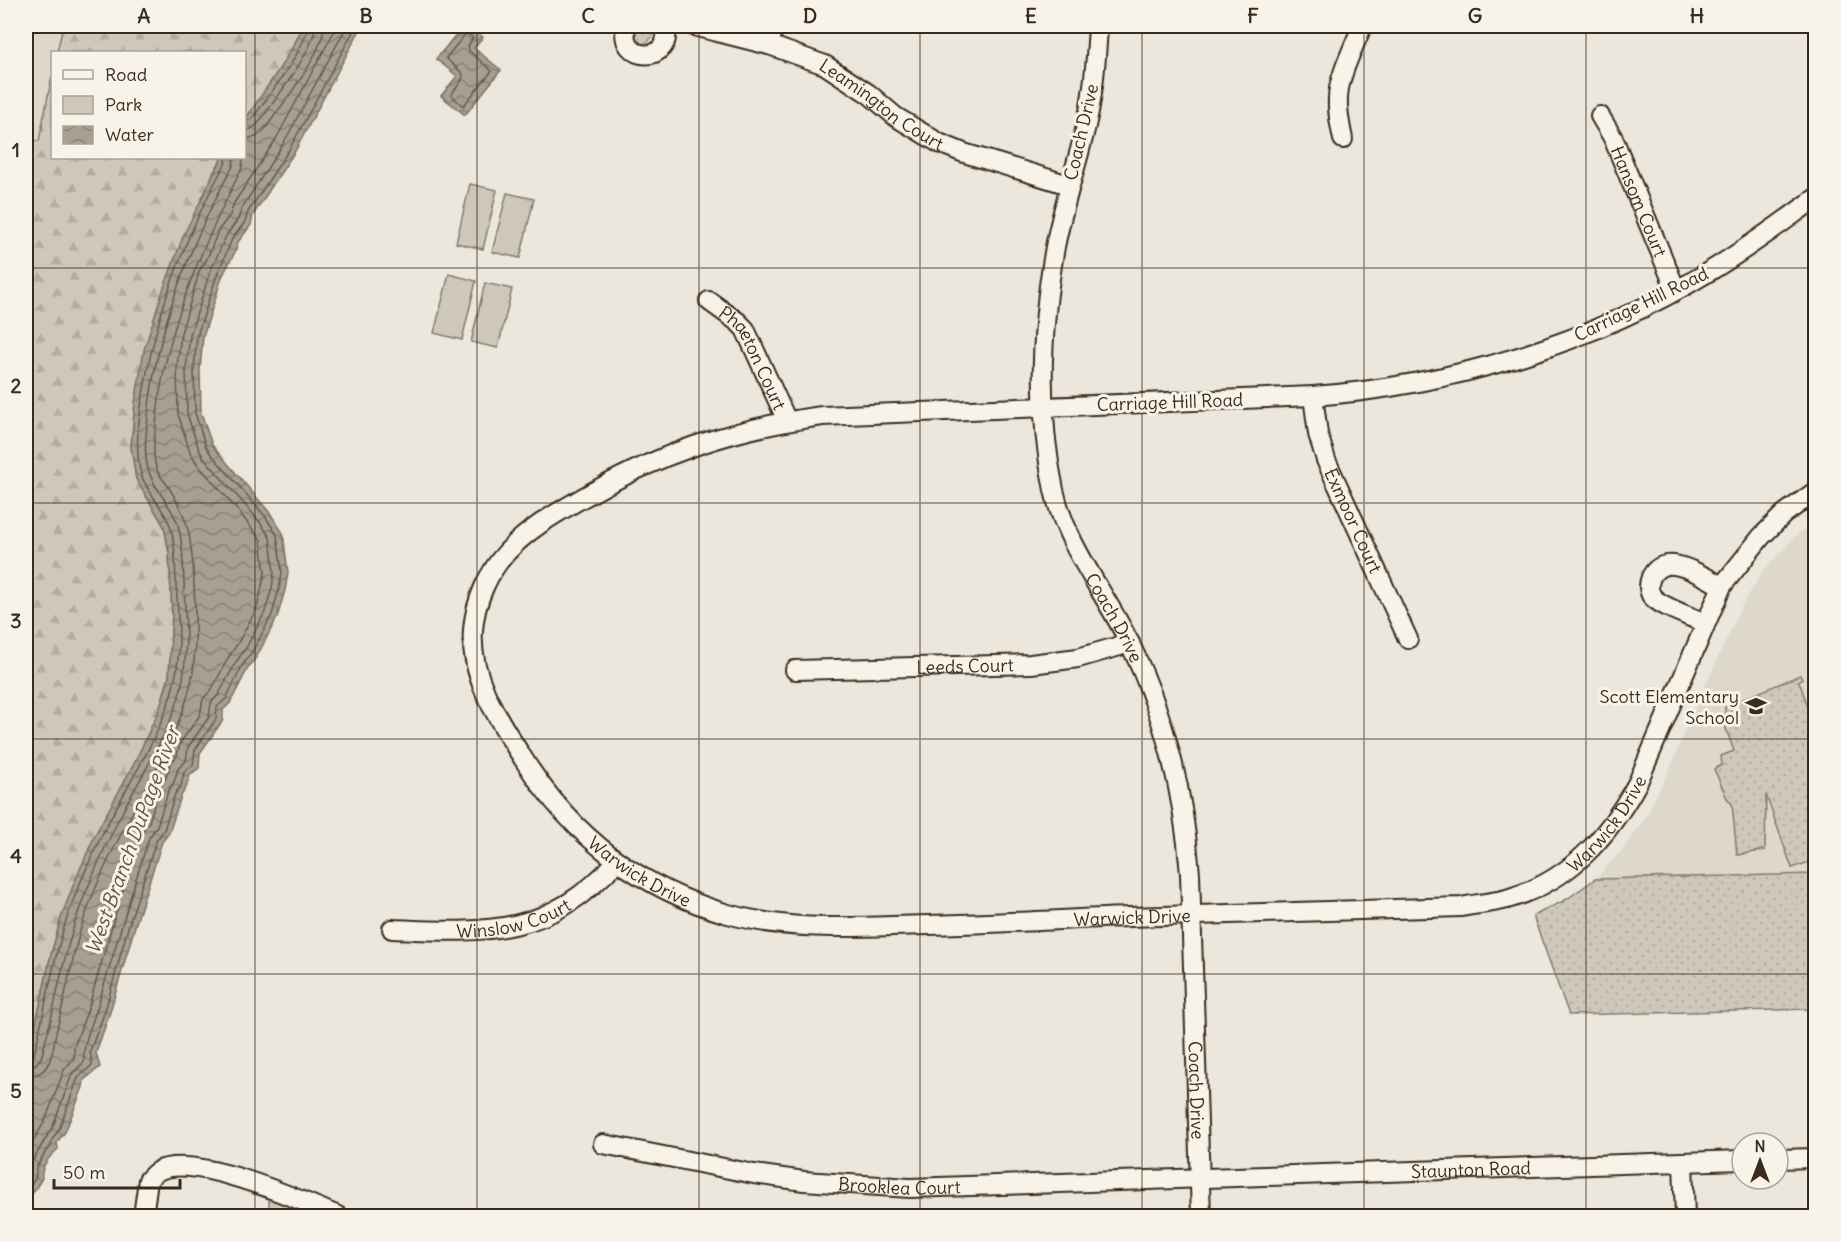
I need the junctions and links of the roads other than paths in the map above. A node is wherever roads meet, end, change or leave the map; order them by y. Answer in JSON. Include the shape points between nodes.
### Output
{"nodes":[{"id":1,"x":626,"y":26,"type":"edge"},
{"id":2,"x":666,"y":26,"type":"edge"},
{"id":3,"x":694,"y":26,"type":"edge"},
{"id":4,"x":774,"y":26,"type":"edge"},
{"id":5,"x":1098,"y":26,"type":"edge"},
{"id":6,"x":1362,"y":26,"type":"edge"},
{"id":7,"x":769,"y":45,"type":"junction"},
{"id":8,"x":1600,"y":116,"type":"dead end"},
{"id":9,"x":1343,"y":139,"type":"dead end"},
{"id":10,"x":1069,"y":185,"type":"junction"},
{"id":11,"x":1815,"y":198,"type":"edge"},
{"id":12,"x":1676,"y":290,"type":"junction"},
{"id":13,"x":709,"y":301,"type":"dead end"},
{"id":14,"x":1313,"y":396,"type":"junction"},
{"id":15,"x":1044,"y":406,"type":"junction"},
{"id":16,"x":787,"y":421,"type":"junction"},
{"id":17,"x":1815,"y":491,"type":"edge"},
{"id":18,"x":511,"y":548,"type":"joint"},
{"id":19,"x":1722,"y":586,"type":"junction"},
{"id":20,"x":1705,"y":623,"type":"junction"},
{"id":21,"x":1408,"y":639,"type":"dead end"},
{"id":22,"x":1130,"y":643,"type":"junction"},
{"id":23,"x":795,"y":670,"type":"dead end"},
{"id":24,"x":617,"y":861,"type":"junction"},
{"id":25,"x":1192,"y":916,"type":"junction"},
{"id":26,"x":392,"y":929,"type":"dead end"},
{"id":27,"x":603,"y":1144,"type":"dead end"},
{"id":28,"x":1815,"y":1158,"type":"edge"},
{"id":29,"x":1790,"y":1159,"type":"edge"},
{"id":30,"x":1730,"y":1160,"type":"edge"},
{"id":31,"x":1683,"y":1162,"type":"junction"},
{"id":32,"x":1200,"y":1178,"type":"junction"},
{"id":33,"x":143,"y":1216,"type":"edge"},
{"id":34,"x":338,"y":1216,"type":"edge"},
{"id":35,"x":1201,"y":1216,"type":"edge"},
{"id":36,"x":1685,"y":1216,"type":"edge"}],
"edges":[{"from":1,"to":2,"type":"street","via":[[628,45],[646,55],[663,46]]},
{"from":3,"to":7,"type":"street","name":"Leamington Court"},
{"from":4,"to":7,"type":"street"},
{"from":5,"to":10,"type":"street","name":"Coach Drive","via":[[1084,136]]},
{"from":6,"to":9,"type":"street","via":[[1338,96]]},
{"from":7,"to":10,"type":"street","name":"Leamington Court","via":[[833,70],[939,143]]},
{"from":8,"to":12,"type":"street","name":"Hansom Court","via":[[1613,138]]},
{"from":10,"to":15,"type":"street","name":"Coach Drive","via":[[1047,305]]},
{"from":11,"to":12,"type":"street","name":"Carriage Hill Road","via":[[1711,271]]},
{"from":12,"to":14,"type":"street","name":"Carriage Hill Road","via":[[1574,337],[1496,364],[1369,391]]},
{"from":13,"to":16,"type":"street","name":"Phaeton Court","via":[[745,329]]},
{"from":14,"to":15,"type":"street","name":"Carriage Hill Road"},
{"from":14,"to":21,"type":"street","name":"Exmoor Court","via":[[1326,460]]},
{"from":15,"to":16,"type":"street","name":"Carriage Hill Road","via":[[859,413]]},
{"from":15,"to":22,"type":"street","name":"Coach Drive","via":[[1046,451],[1063,520]]},
{"from":16,"to":18,"type":"street","name":"Carriage Hill Road","via":[[731,434],[647,463],[558,512]]},
{"from":17,"to":19,"type":"street","name":"Warwick Drive","via":[[1761,537]]},
{"from":18,"to":24,"type":"street","name":"Warwick Drive","via":[[486,583],[475,612],[474,655],[481,682],[507,733],[547,792]]},
{"from":19,"to":20,"type":"street","name":"Warwick Drive"},
{"from":19,"to":20,"type":"street","via":[[1676,565],[1661,567],[1650,578],[1652,596]]},
{"from":20,"to":25,"type":"street","name":"Warwick Drive","via":[[1623,809],[1593,847],[1540,886],[1507,899],[1461,907]]},
{"from":22,"to":23,"type":"street","name":"Leeds Court","via":[[1078,658],[1031,664]]},
{"from":22,"to":25,"type":"street","name":"Coach Drive","via":[[1157,708],[1179,789],[1188,842]]},
{"from":24,"to":25,"type":"street","name":"Warwick Drive","via":[[691,901],[747,919],[804,927]]},
{"from":24,"to":26,"type":"street","name":"Winslow Court","via":[[574,901],[536,920],[505,928],[467,931]]},
{"from":25,"to":32,"type":"street","name":"Coach Drive"},
{"from":27,"to":32,"type":"street","name":"Brooklea Court","via":[[754,1174],[852,1185],[910,1188]]},
{"from":28,"to":29,"type":"street"},
{"from":30,"to":31,"type":"street","name":"Staunton Road"},
{"from":31,"to":32,"type":"street","name":"Staunton Road"},
{"from":31,"to":36,"type":"street"},
{"from":32,"to":35,"type":"street","name":"Coach Drive"},
{"from":33,"to":34,"type":"street","via":[[148,1180],[158,1170],[169,1167],[240,1178]]}]}
